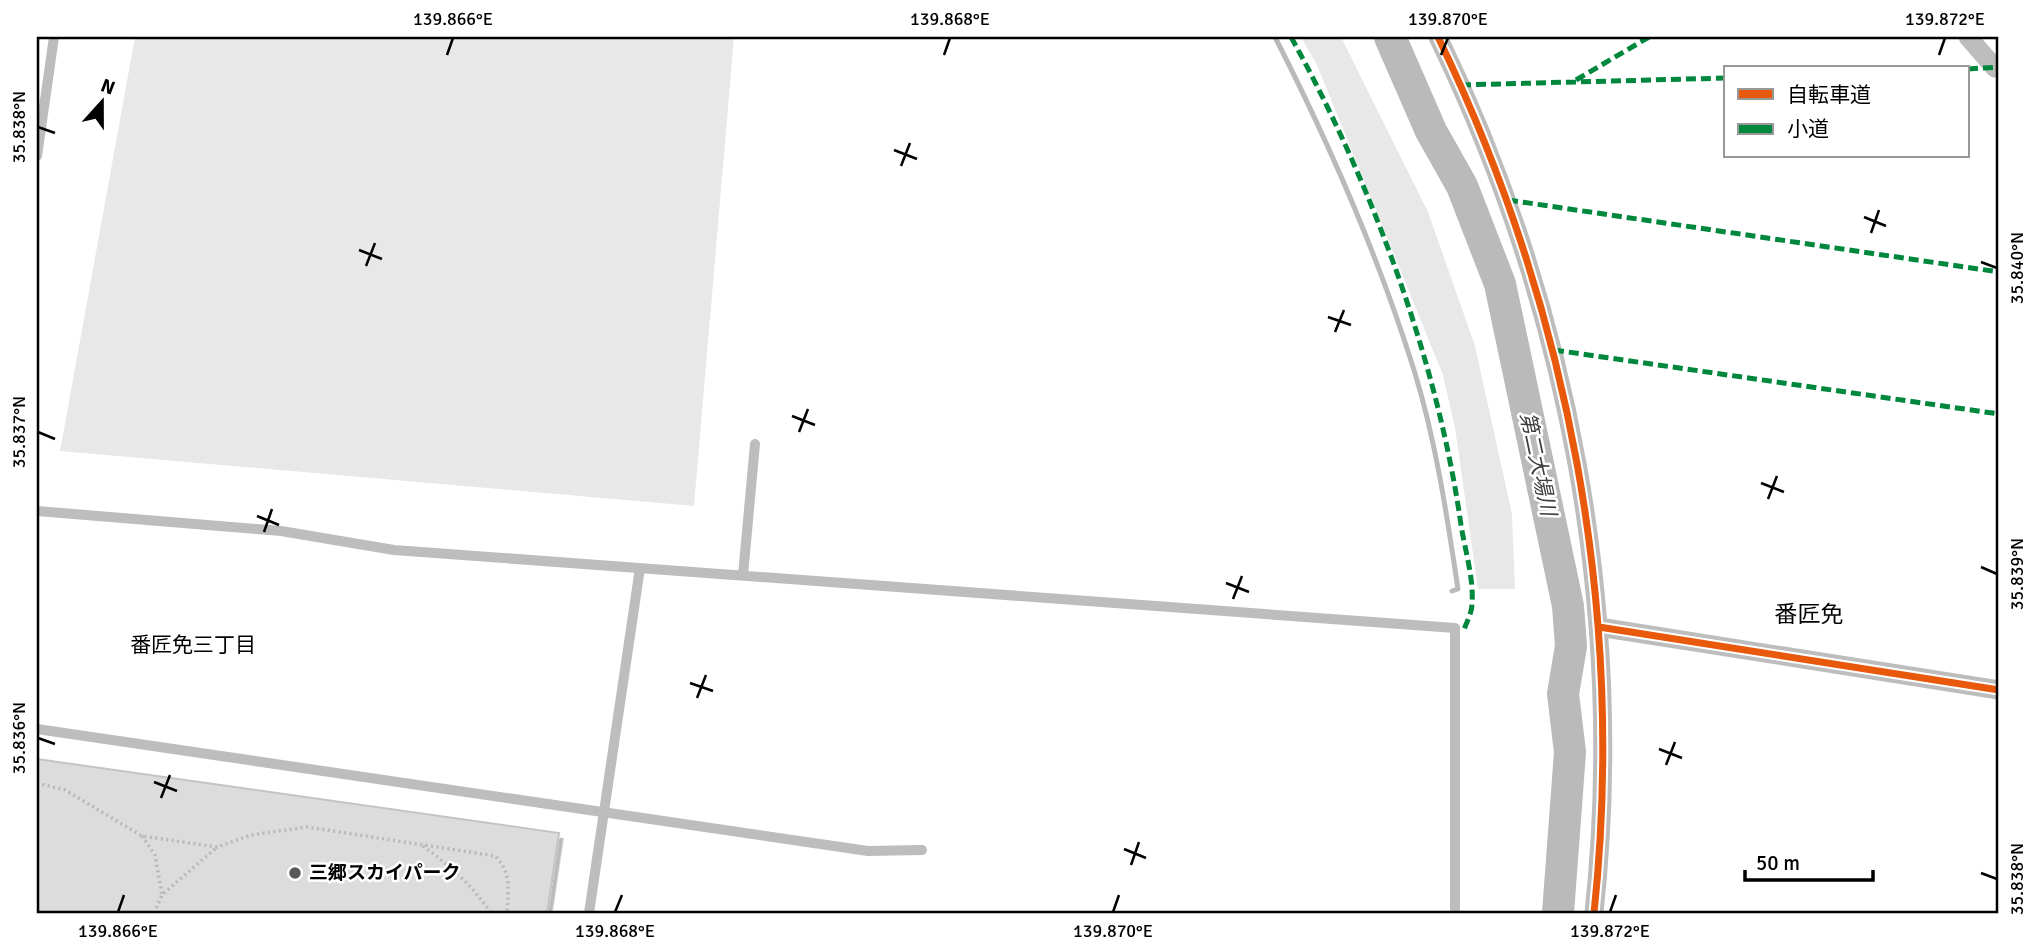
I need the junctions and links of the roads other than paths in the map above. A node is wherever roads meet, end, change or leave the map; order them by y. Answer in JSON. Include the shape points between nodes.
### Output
{"nodes":[{"id":1,"x":54,"y":37,"type":"edge"},
{"id":2,"x":1438,"y":37,"type":"edge"},
{"id":3,"x":1968,"y":37,"type":"edge"},
{"id":4,"x":1995,"y":68,"type":"dead end"},
{"id":5,"x":37,"y":156,"type":"edge"},
{"id":6,"x":755,"y":444,"type":"dead end"},
{"id":7,"x":37,"y":511,"type":"edge"},
{"id":8,"x":640,"y":568,"type":"junction"},
{"id":9,"x":743,"y":575,"type":"junction"},
{"id":10,"x":1599,"y":626,"type":"junction"},
{"id":11,"x":1999,"y":690,"type":"edge"},
{"id":12,"x":37,"y":729,"type":"edge"},
{"id":13,"x":604,"y":812,"type":"junction"},
{"id":14,"x":922,"y":850,"type":"dead end"},
{"id":15,"x":589,"y":913,"type":"edge"},
{"id":16,"x":1455,"y":913,"type":"edge"},
{"id":17,"x":1594,"y":913,"type":"edge"}],
"edges":[{"from":1,"to":5,"type":"lane"},
{"from":2,"to":10,"type":"street","via":[[1507,200],[1554,350],[1579,470]]},
{"from":3,"to":4,"type":"street"},
{"from":6,"to":9,"type":"lane"},
{"from":7,"to":8,"type":"lane","via":[[281,531],[394,550]]},
{"from":8,"to":9,"type":"lane"},
{"from":8,"to":13,"type":"lane"},
{"from":9,"to":16,"type":"lane","via":[[1455,628]]},
{"from":10,"to":11,"type":"street"},
{"from":10,"to":17,"type":"street","via":[[1603,782]]},
{"from":12,"to":13,"type":"lane"},
{"from":13,"to":14,"type":"lane","via":[[868,851]]},
{"from":13,"to":15,"type":"lane"}]}
